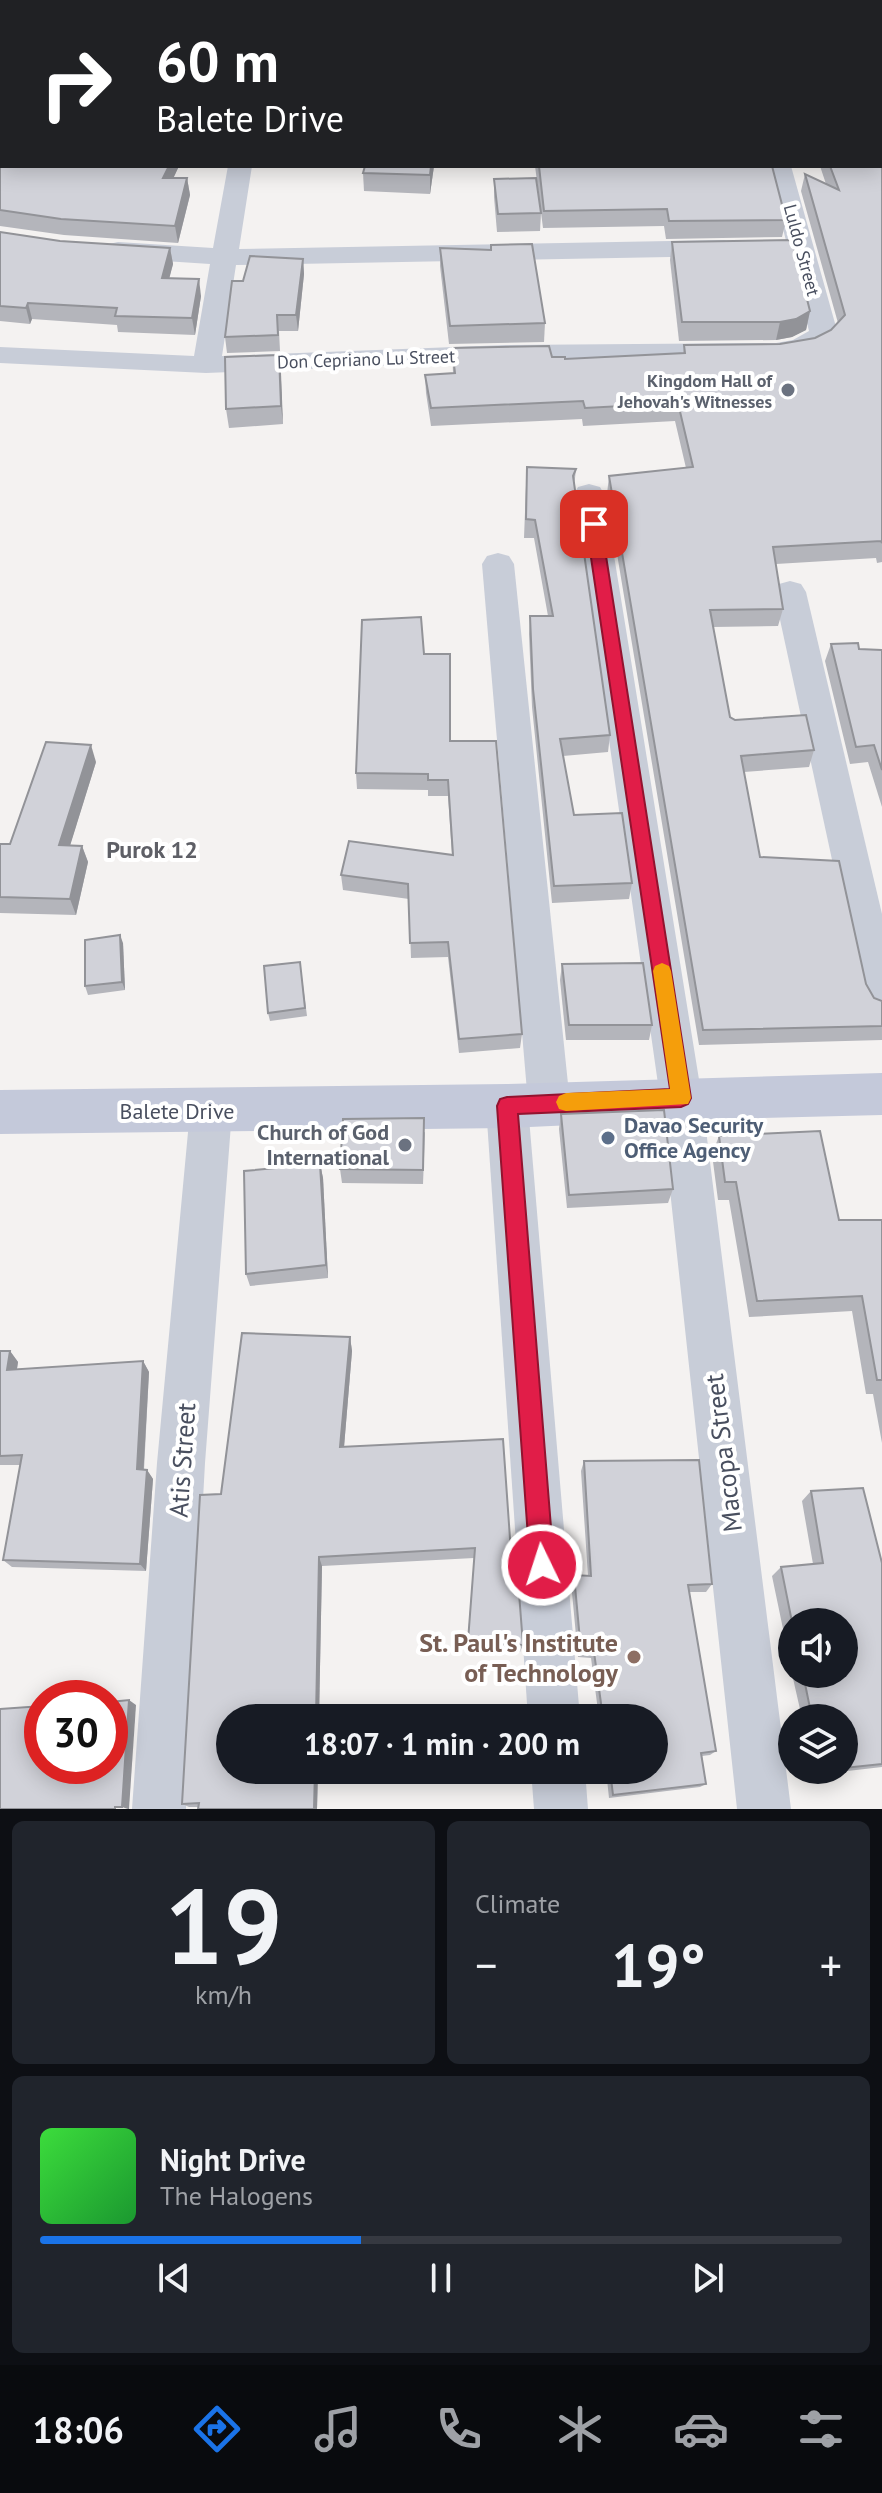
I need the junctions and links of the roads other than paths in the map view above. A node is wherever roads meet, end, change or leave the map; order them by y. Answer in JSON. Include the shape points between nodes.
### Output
{"nodes":[{"id":1,"x":240,"y":168,"type":"edge"},
{"id":2,"x":780,"y":168,"type":"edge"},
{"id":3,"x":803,"y":247,"type":"junction"},
{"id":4,"x":93,"y":248,"type":"edge"},
{"id":5,"x":224,"y":257,"type":"junction"},
{"id":6,"x":824,"y":334,"type":"joint"},
{"id":7,"x":0,"y":355,"type":"edge"},
{"id":8,"x":206,"y":365,"type":"junction"},
{"id":9,"x":589,"y":494,"type":"dead end"},
{"id":10,"x":498,"y":564,"type":"dead end"},
{"id":11,"x":790,"y":592,"type":"dead end"},
{"id":12,"x":882,"y":998,"type":"edge"},
{"id":13,"x":882,"y":1094,"type":"edge"},
{"id":14,"x":681,"y":1098,"type":"junction"},
{"id":15,"x":528,"y":1104,"type":"junction"},
{"id":16,"x":211,"y":1111,"type":"junction"},
{"id":17,"x":0,"y":1112,"type":"edge"},
{"id":18,"x":553,"y":1704,"type":"edge"},
{"id":19,"x":559,"y":1784,"type":"edge"},
{"id":20,"x":159,"y":1809,"type":"edge"},
{"id":21,"x":561,"y":1809,"type":"edge"},
{"id":22,"x":764,"y":1809,"type":"edge"}],
"edges":[{"from":1,"to":5,"type":"street"},
{"from":2,"to":3,"type":"street","name":"Luldo Street"},
{"from":3,"to":5,"type":"street"},
{"from":3,"to":6,"type":"street","name":"Luldo Street"},
{"from":4,"to":5,"type":"street"},
{"from":5,"to":8,"type":"street"},
{"from":6,"to":8,"type":"street","name":"Don Cepriano Lu Street","via":[[801,347],[776,351],[506,353]]},
{"from":7,"to":8,"type":"street","name":"Don Cepriano Lu Street"},
{"from":9,"to":14,"type":"street","name":"Macopa Street"},
{"from":10,"to":15,"type":"street"},
{"from":11,"to":12,"type":"street"},
{"from":13,"to":14,"type":"street","name":"Balete Drive"},
{"from":14,"to":15,"type":"street","name":"Balete Drive"},
{"from":14,"to":22,"type":"street","name":"Macopa Street"},
{"from":15,"to":16,"type":"street","name":"Balete Drive"},
{"from":15,"to":18,"type":"street"},
{"from":16,"to":17,"type":"street","name":"Balete Drive"},
{"from":16,"to":20,"type":"street","name":"Atis Street"},
{"from":19,"to":21,"type":"street"}]}
